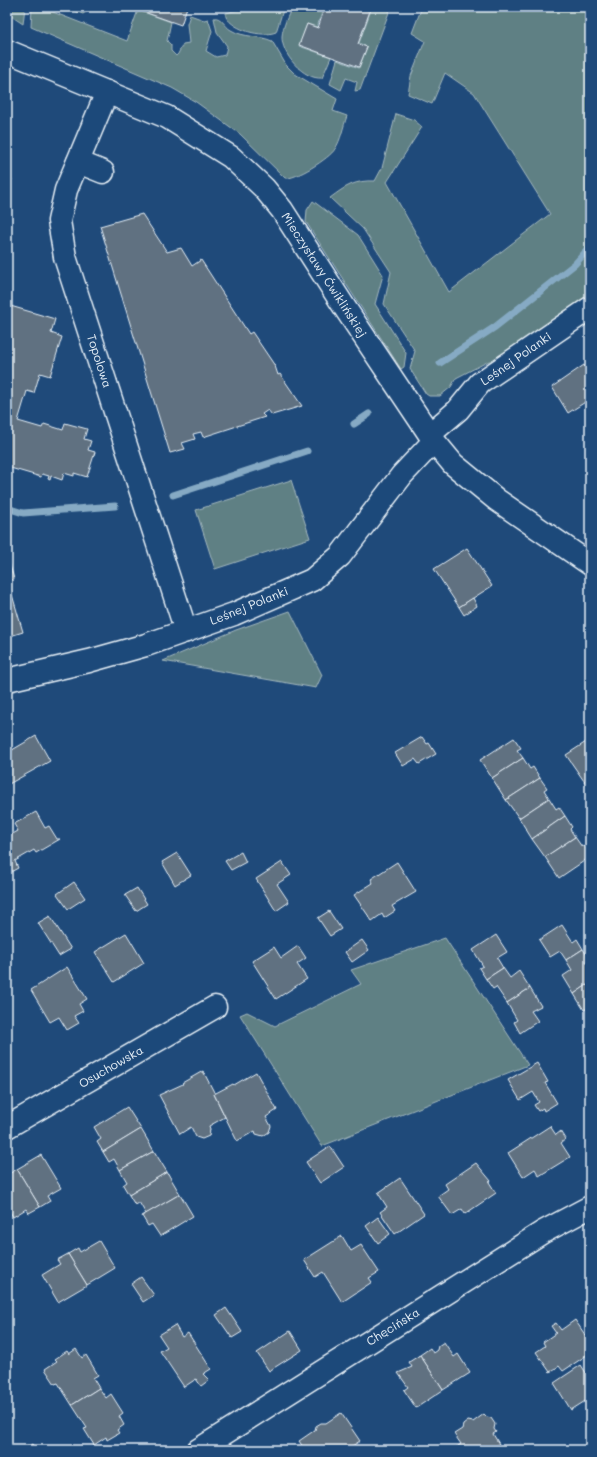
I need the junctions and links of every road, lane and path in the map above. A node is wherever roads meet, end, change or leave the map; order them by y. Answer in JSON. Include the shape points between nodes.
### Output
{"nodes":[{"id":1,"x":7,"y":51,"type":"edge"},
{"id":2,"x":107,"y":92,"type":"junction"},
{"id":3,"x":78,"y":162,"type":"junction"},
{"id":4,"x":102,"y":172,"type":"dead end"},
{"id":5,"x":590,"y":308,"type":"edge"},
{"id":6,"x":432,"y":437,"type":"junction"},
{"id":7,"x":590,"y":564,"type":"edge"},
{"id":8,"x":186,"y":631,"type":"junction"},
{"id":9,"x":7,"y":680,"type":"edge"},
{"id":10,"x":215,"y":1008,"type":"dead end"},
{"id":11,"x":7,"y":1127,"type":"edge"},
{"id":12,"x":590,"y":1207,"type":"edge"},
{"id":13,"x":209,"y":1447,"type":"edge"}],
"edges":[{"from":1,"to":2,"type":"street","name":"Mieczysławy Ćwiklińskiej"},
{"from":2,"to":3,"type":"street","name":"Topolowa"},
{"from":2,"to":6,"type":"street","name":"Mieczysławy Ćwiklińskiej","via":[[167,117],[231,157],[264,188],[282,210],[344,308]]},
{"from":3,"to":4,"type":"street"},
{"from":3,"to":8,"type":"street","name":"Topolowa","via":[[66,190],[59,221],[65,257]]},
{"from":5,"to":6,"type":"street","name":"Leśnej Polanki","via":[[480,383]]},
{"from":6,"to":7,"type":"street","name":"Mieczysławy Ćwiklińskiej","via":[[453,464],[492,495]]},
{"from":6,"to":8,"type":"street","name":"Leśnej Polanki","via":[[340,556],[312,580],[234,614]]},
{"from":8,"to":9,"type":"street","name":"Leśnej Polanki","via":[[141,647]]},
{"from":10,"to":11,"type":"street","name":"Osuchowska"},
{"from":12,"to":13,"type":"street","name":"Chęcińska","via":[[537,1236]]}]}
